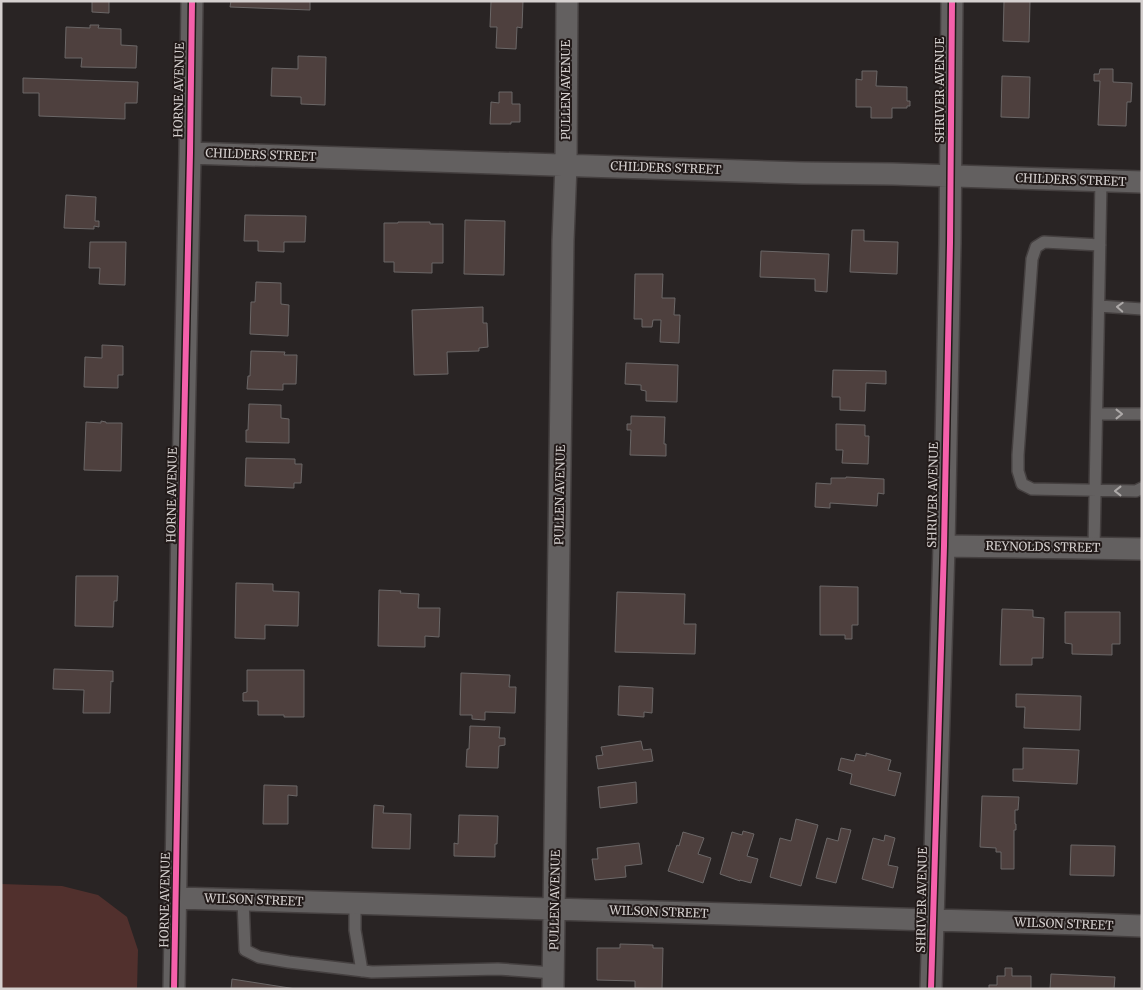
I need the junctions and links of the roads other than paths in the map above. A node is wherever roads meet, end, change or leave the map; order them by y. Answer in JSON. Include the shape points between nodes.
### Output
{"nodes":[{"id":1,"x":192,"y":1,"type":"edge"},
{"id":2,"x":567,"y":1,"type":"edge"},
{"id":3,"x":952,"y":1,"type":"edge"},
{"id":4,"x":190,"y":153,"type":"junction"},
{"id":5,"x":566,"y":165,"type":"junction"},
{"id":6,"x":950,"y":176,"type":"junction"},
{"id":7,"x":1101,"y":181,"type":"junction"},
{"id":8,"x":1142,"y":182,"type":"edge"},
{"id":9,"x":1100,"y":244,"type":"junction"},
{"id":10,"x":1098,"y":306,"type":"junction"},
{"id":11,"x":1142,"y":308,"type":"edge"},
{"id":12,"x":1096,"y":414,"type":"junction"},
{"id":13,"x":1142,"y":414,"type":"edge"},
{"id":14,"x":1142,"y":488,"type":"edge"},
{"id":15,"x":1094,"y":491,"type":"junction"},
{"id":16,"x":944,"y":546,"type":"junction"},
{"id":17,"x":1094,"y":548,"type":"junction"},
{"id":18,"x":1142,"y":549,"type":"edge"},
{"id":19,"x":177,"y":898,"type":"junction"},
{"id":20,"x":243,"y":900,"type":"junction"},
{"id":21,"x":355,"y":903,"type":"junction"},
{"id":22,"x":555,"y":909,"type":"junction"},
{"id":23,"x":933,"y":920,"type":"junction"},
{"id":24,"x":1142,"y":926,"type":"edge"},
{"id":25,"x":362,"y":971,"type":"junction"},
{"id":26,"x":553,"y":981,"type":"edge"},
{"id":27,"x":174,"y":989,"type":"edge"},
{"id":28,"x":931,"y":989,"type":"edge"}],
"edges":[{"from":1,"to":4,"type":"street","name":"HORNE AVENUE"},
{"from":2,"to":5,"type":"street","name":"PULLEN AVENUE"},
{"from":3,"to":6,"type":"street","name":"SHRIVER AVENUE"},
{"from":4,"to":5,"type":"street","name":"CHILDERS STREET"},
{"from":4,"to":19,"type":"street","name":"HORNE AVENUE"},
{"from":5,"to":6,"type":"street","name":"CHILDERS STREET"},
{"from":5,"to":22,"type":"street","name":"PULLEN AVENUE"},
{"from":6,"to":7,"type":"street","name":"CHILDERS STREET"},
{"from":6,"to":16,"type":"street","name":"SHRIVER AVENUE"},
{"from":7,"to":8,"type":"street","name":"CHILDERS STREET"},
{"from":7,"to":9,"type":"lane"},
{"from":9,"to":10,"type":"lane"},
{"from":9,"to":15,"type":"lane","via":[[1044,242],[1036,247],[1032,259],[1018,455],[1022,484],[1032,490]]},
{"from":11,"to":10,"type":"lane","one_way":true},
{"from":10,"to":12,"type":"lane"},
{"from":12,"to":13,"type":"lane","one_way":true},
{"from":12,"to":15,"type":"lane"},
{"from":14,"to":15,"type":"lane","one_way":true,"via":[[1136,491]]},
{"from":15,"to":17,"type":"lane"},
{"from":16,"to":17,"type":"street","name":"REYNOLDS STREET"},
{"from":16,"to":23,"type":"street","name":"SHRIVER AVENUE"},
{"from":17,"to":18,"type":"street","name":"REYNOLDS STREET"},
{"from":19,"to":20,"type":"street","name":"WILSON STREET"},
{"from":19,"to":27,"type":"street","name":"HORNE AVENUE"},
{"from":20,"to":21,"type":"street","name":"WILSON STREET"},
{"from":20,"to":25,"type":"lane","via":[[244,950],[259,957]]},
{"from":21,"to":22,"type":"street","name":"WILSON STREET"},
{"from":21,"to":25,"type":"lane","via":[[355,930]]},
{"from":22,"to":23,"type":"street","name":"WILSON STREET"},
{"from":22,"to":26,"type":"street","name":"PULLEN AVENUE"},
{"from":23,"to":24,"type":"street","name":"WILSON STREET"},
{"from":23,"to":28,"type":"street","name":"SHRIVER AVENUE"},
{"from":25,"to":26,"type":"lane","via":[[498,969]]}]}
